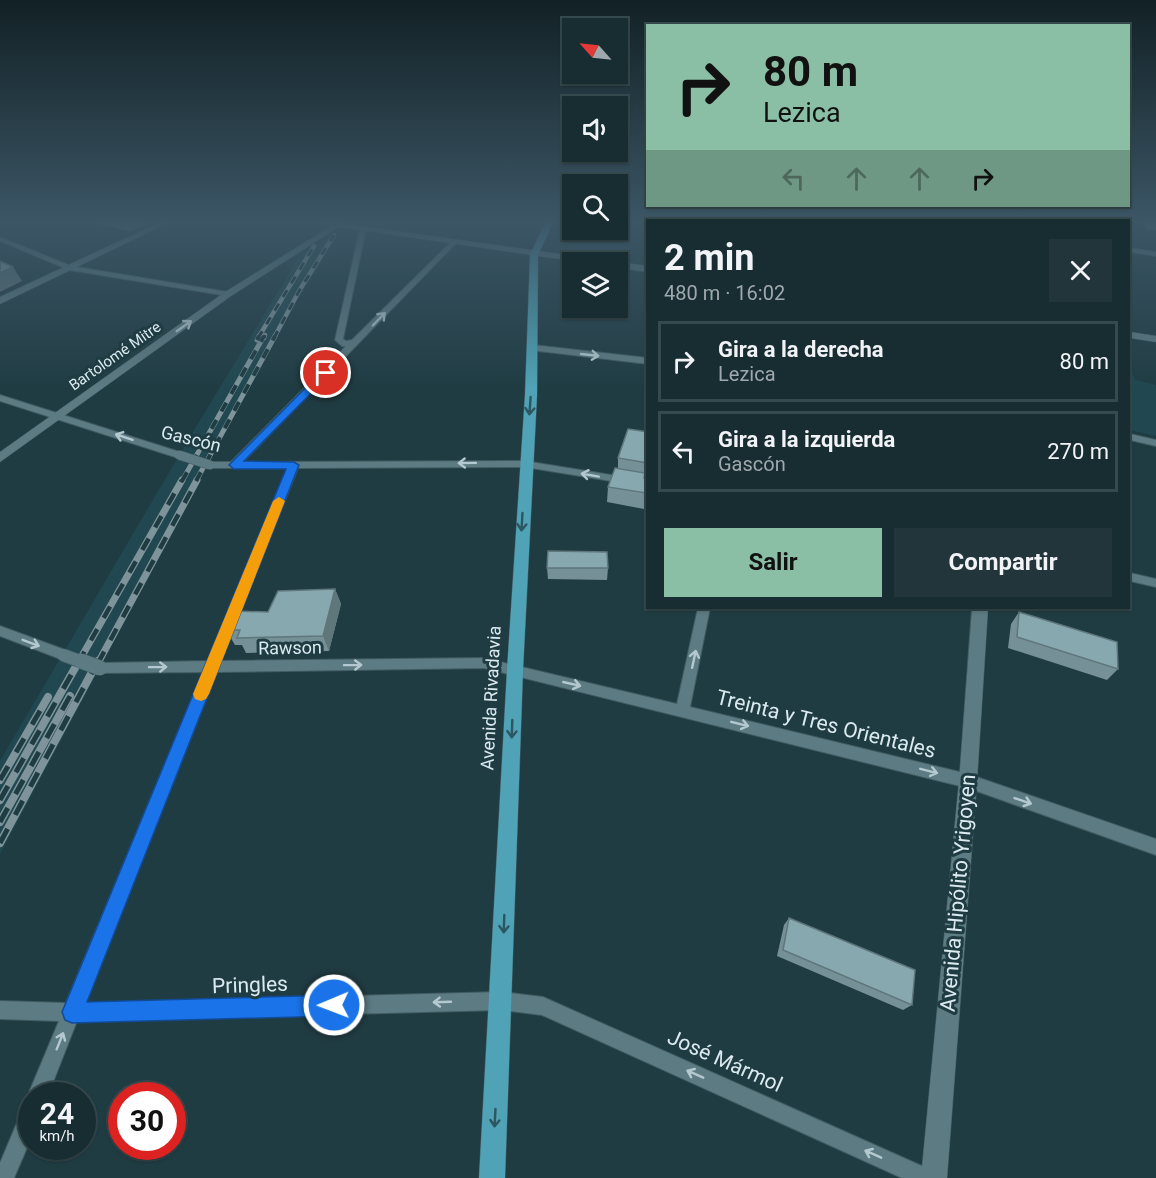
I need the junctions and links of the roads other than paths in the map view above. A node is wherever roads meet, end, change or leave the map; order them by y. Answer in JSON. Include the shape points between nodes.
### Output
{"nodes":[{"id":1,"x":48,"y":278,"type":"edge"},
{"id":2,"x":130,"y":278,"type":"edge"},
{"id":3,"x":253,"y":278,"type":"edge"},
{"id":4,"x":352,"y":278,"type":"edge"},
{"id":5,"x":419,"y":278,"type":"edge"},
{"id":6,"x":534,"y":278,"type":"edge"},
{"id":7,"x":228,"y":294,"type":"junction"},
{"id":8,"x":0,"y":301,"type":"edge"},
{"id":9,"x":1130,"y":335,"type":"edge"},
{"id":10,"x":1156,"y":339,"type":"edge"},
{"id":11,"x":356,"y":342,"type":"junction"},
{"id":12,"x":533,"y":348,"type":"junction"},
{"id":13,"x":646,"y":361,"type":"edge"},
{"id":14,"x":0,"y":398,"type":"edge"},
{"id":15,"x":57,"y":416,"type":"junction"},
{"id":16,"x":1130,"y":437,"type":"edge"},
{"id":17,"x":1156,"y":443,"type":"edge"},
{"id":18,"x":0,"y":458,"type":"edge"},
{"id":19,"x":525,"y":464,"type":"junction"},
{"id":20,"x":234,"y":465,"type":"junction"},
{"id":21,"x":294,"y":465,"type":"junction"},
{"id":22,"x":646,"y":484,"type":"edge"},
{"id":23,"x":1130,"y":577,"type":"edge"},
{"id":24,"x":1156,"y":583,"type":"edge"},
{"id":25,"x":704,"y":609,"type":"edge"},
{"id":26,"x":980,"y":609,"type":"edge"},
{"id":27,"x":0,"y":632,"type":"edge"},
{"id":28,"x":212,"y":667,"type":"junction"},
{"id":29,"x":514,"y":670,"type":"junction"},
{"id":30,"x":683,"y":710,"type":"junction"},
{"id":31,"x":968,"y":781,"type":"junction"},
{"id":32,"x":1156,"y":848,"type":"edge"},
{"id":33,"x":501,"y":1001,"type":"junction"},
{"id":34,"x":0,"y":1010,"type":"edge"},
{"id":35,"x":72,"y":1012,"type":"junction"},
{"id":36,"x":43,"y":1082,"type":"edge"},
{"id":37,"x":18,"y":1144,"type":"edge"},
{"id":38,"x":4,"y":1178,"type":"edge"},
{"id":39,"x":492,"y":1178,"type":"edge"},
{"id":40,"x":926,"y":1178,"type":"edge"},
{"id":41,"x":934,"y":1178,"type":"edge"}],
"edges":[{"from":1,"to":8,"type":"main road"},
{"from":2,"to":7,"type":"street"},
{"from":3,"to":7,"type":"main road","name":"Bartolomé Mitre"},
{"from":4,"to":11,"type":"street","via":[[339,340],[345,344]]},
{"from":11,"to":5,"type":"street","one_way":true},
{"from":6,"to":12,"type":"main road","name":"Avenida Rivadavia"},
{"from":15,"to":7,"type":"main road","name":"Bartolomé Mitre","one_way":true},
{"from":9,"to":10,"type":"main road"},
{"from":11,"to":20,"type":"street"},
{"from":12,"to":13,"type":"street","one_way":true},
{"from":12,"to":19,"type":"main road","name":"Avenida Rivadavia","one_way":true},
{"from":14,"to":15,"type":"street","name":"Gascón"},
{"from":15,"to":18,"type":"main road","name":"Bartolomé Mitre"},
{"from":20,"to":15,"type":"street","name":"Gascón","one_way":true,"bridge":true,"via":[[210,465]]},
{"from":16,"to":17,"type":"street"},
{"from":19,"to":21,"type":"street","name":"Gascón","one_way":true},
{"from":22,"to":19,"type":"street","name":"Gascón","one_way":true},
{"from":19,"to":29,"type":"main road","name":"Avenida Rivadavia","one_way":true},
{"from":20,"to":21,"type":"street","name":"Gascón"},
{"from":21,"to":28,"type":"street"},
{"from":23,"to":24,"type":"street"},
{"from":30,"to":25,"type":"street","one_way":true},
{"from":26,"to":31,"type":"main road","name":"Avenida Hipólito Yrigoyen"},
{"from":27,"to":28,"type":"street","name":"Rawson","one_way":true,"bridge":true,"via":[[100,668]]},
{"from":28,"to":29,"type":"street","name":"Rawson","one_way":true,"via":[[484,663]]},
{"from":28,"to":35,"type":"street"},
{"from":29,"to":30,"type":"street","name":"Treinta y Tres Orientales","one_way":true},
{"from":29,"to":33,"type":"main road","name":"Avenida Rivadavia","one_way":true},
{"from":30,"to":31,"type":"street","name":"Treinta y Tres Orientales","one_way":true},
{"from":31,"to":32,"type":"street","name":"Treinta y Tres Orientales","one_way":true},
{"from":31,"to":41,"type":"main road","name":"Avenida Hipólito Yrigoyen"},
{"from":33,"to":35,"type":"street","name":"Pringles","one_way":true},
{"from":33,"to":39,"type":"main road","name":"Avenida Rivadavia","one_way":true},
{"from":40,"to":33,"type":"street","name":"José Mármol","one_way":true,"via":[[543,1006]]},
{"from":34,"to":35,"type":"street","name":"Pringles"},
{"from":36,"to":35,"type":"street","one_way":true},
{"from":37,"to":38,"type":"street"}]}
